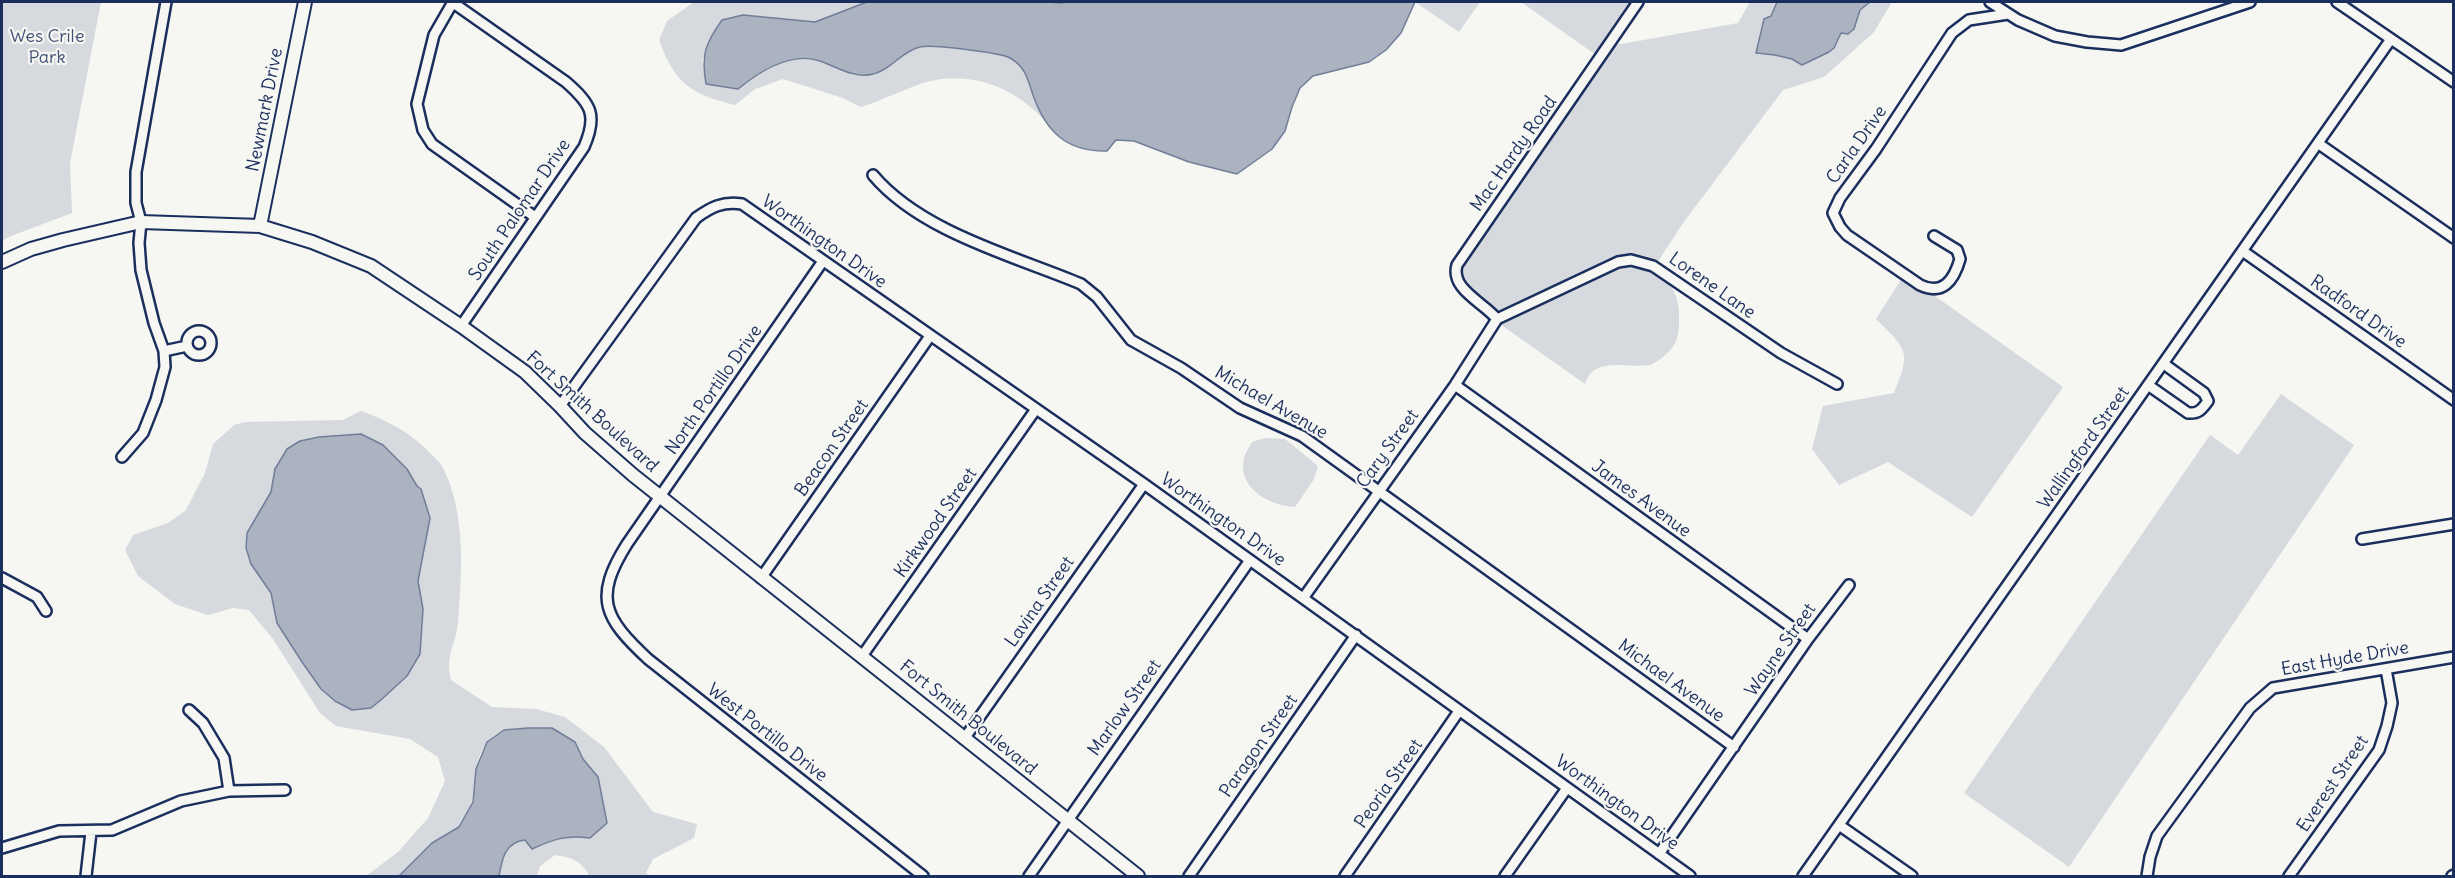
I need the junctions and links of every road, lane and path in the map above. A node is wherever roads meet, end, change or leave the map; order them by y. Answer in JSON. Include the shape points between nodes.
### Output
{"nodes":[{"id":1,"x":166,"y":2,"type":"edge"},
{"id":2,"x":305,"y":2,"type":"edge"},
{"id":3,"x":452,"y":2,"type":"edge"},
{"id":4,"x":1638,"y":2,"type":"edge"},
{"id":5,"x":1990,"y":2,"type":"edge"},
{"id":6,"x":2250,"y":2,"type":"edge"},
{"id":7,"x":2337,"y":2,"type":"edge"},
{"id":8,"x":2008,"y":14,"type":"junction"},
{"id":9,"x":2391,"y":39,"type":"junction"},
{"id":10,"x":2454,"y":82,"type":"edge"},
{"id":11,"x":2319,"y":144,"type":"junction"},
{"id":12,"x":873,"y":175,"type":"dead end"},
{"id":13,"x":535,"y":217,"type":"junction"},
{"id":14,"x":141,"y":222,"type":"junction"},
{"id":15,"x":260,"y":226,"type":"junction"},
{"id":16,"x":1934,"y":236,"type":"dead end"},
{"id":17,"x":2454,"y":238,"type":"edge"},
{"id":18,"x":2244,"y":252,"type":"junction"},
{"id":19,"x":823,"y":261,"type":"junction"},
{"id":20,"x":2,"y":262,"type":"edge"},
{"id":21,"x":1497,"y":319,"type":"junction"},
{"id":22,"x":461,"y":326,"type":"junction"},
{"id":23,"x":930,"y":336,"type":"junction"},
{"id":24,"x":188,"y":346,"type":"dead end"},
{"id":25,"x":164,"y":351,"type":"junction"},
{"id":26,"x":2164,"y":364,"type":"junction"},
{"id":27,"x":1837,"y":384,"type":"dead end"},
{"id":28,"x":1455,"y":385,"type":"junction"},
{"id":29,"x":2148,"y":385,"type":"junction"},
{"id":30,"x":2454,"y":400,"type":"edge"},
{"id":31,"x":560,"y":406,"type":"junction"},
{"id":32,"x":1036,"y":409,"type":"junction"},
{"id":33,"x":122,"y":457,"type":"dead end"},
{"id":34,"x":1144,"y":484,"type":"junction"},
{"id":35,"x":1378,"y":491,"type":"junction"},
{"id":36,"x":660,"y":497,"type":"junction"},
{"id":37,"x":2454,"y":524,"type":"edge"},
{"id":38,"x":2362,"y":539,"type":"dead end"},
{"id":39,"x":1250,"y":560,"type":"junction"},
{"id":40,"x":2,"y":578,"type":"edge"},
{"id":41,"x":760,"y":578,"type":"junction"},
{"id":42,"x":1849,"y":585,"type":"dead end"},
{"id":43,"x":1304,"y":597,"type":"junction"},
{"id":44,"x":606,"y":602,"type":"joint"},
{"id":45,"x":46,"y":611,"type":"dead end"},
{"id":46,"x":1356,"y":635,"type":"junction"},
{"id":47,"x":1808,"y":639,"type":"junction"},
{"id":48,"x":862,"y":656,"type":"junction"},
{"id":49,"x":2454,"y":657,"type":"edge"},
{"id":50,"x":2386,"y":669,"type":"junction"},
{"id":51,"x":189,"y":710,"type":"dead end"},
{"id":52,"x":1459,"y":711,"type":"junction"},
{"id":53,"x":964,"y":739,"type":"junction"},
{"id":54,"x":1734,"y":747,"type":"junction"},
{"id":55,"x":1567,"y":788,"type":"junction"},
{"id":56,"x":285,"y":790,"type":"dead end"},
{"id":57,"x":229,"y":791,"type":"junction"},
{"id":58,"x":1067,"y":819,"type":"junction"},
{"id":59,"x":1839,"y":825,"type":"junction"},
{"id":60,"x":91,"y":832,"type":"junction"},
{"id":61,"x":2,"y":848,"type":"edge"},
{"id":62,"x":1659,"y":854,"type":"junction"},
{"id":63,"x":86,"y":876,"type":"edge"},
{"id":64,"x":923,"y":876,"type":"edge"},
{"id":65,"x":1029,"y":876,"type":"edge"},
{"id":66,"x":1138,"y":876,"type":"edge"},
{"id":67,"x":1189,"y":876,"type":"edge"},
{"id":68,"x":1345,"y":876,"type":"edge"},
{"id":69,"x":1505,"y":876,"type":"edge"},
{"id":70,"x":1690,"y":876,"type":"edge"},
{"id":71,"x":1803,"y":876,"type":"edge"},
{"id":72,"x":1912,"y":876,"type":"edge"},
{"id":73,"x":2147,"y":876,"type":"edge"},
{"id":74,"x":2289,"y":876,"type":"edge"}],
"edges":[{"from":1,"to":14,"type":"street","via":[[136,172],[136,203]]},
{"from":2,"to":15,"type":"street","name":"Newmark Drive"},
{"from":3,"to":13,"type":"street","via":[[434,35],[417,104],[423,130],[432,144]]},
{"from":3,"to":13,"type":"street","name":"South Palomar Drive","via":[[566,82],[590,108],[593,120],[584,147]]},
{"from":4,"to":21,"type":"street","name":"Mac Hardy Road","via":[[1456,265],[1456,281]]},
{"from":5,"to":8,"type":"street"},
{"from":6,"to":8,"type":"street","via":[[2121,45],[2055,36]]},
{"from":7,"to":9,"type":"street"},
{"from":8,"to":16,"type":"street","name":"Carla Drive","via":[[1969,20],[1952,33],[1833,213],[1847,235],[1930,289],[1940,288],[1953,278],[1960,259],[1957,250]]},
{"from":9,"to":10,"type":"street"},
{"from":9,"to":11,"type":"street","name":"Wallingford Street"},
{"from":11,"to":17,"type":"street"},
{"from":11,"to":18,"type":"street","name":"Wallingford Street"},
{"from":12,"to":35,"type":"street","name":"Michael Avenue","via":[[931,222],[1082,284],[1098,297],[1131,340],[1240,408],[1302,436]]},
{"from":13,"to":22,"type":"street","name":"South Palomar Drive"},
{"from":14,"to":15,"type":"street","name":"Fort Smith Boulevard"},
{"from":14,"to":20,"type":"street","name":"Fort Smith Boulevard","via":[[31,249]]},
{"from":14,"to":25,"type":"street","via":[[141,270]]},
{"from":15,"to":22,"type":"street","name":"Fort Smith Boulevard","via":[[371,266]]},
{"from":18,"to":26,"type":"street","name":"Wallingford Street"},
{"from":18,"to":30,"type":"street","name":"Radford Drive"},
{"from":19,"to":23,"type":"street","name":"Worthington Drive"},
{"from":19,"to":31,"type":"street","name":"Worthington Drive","via":[[742,204],[728,202],[710,208],[696,218]]},
{"from":19,"to":36,"type":"street","name":"North Portillo Drive"},
{"from":21,"to":27,"type":"street","name":"Lorene Lane","via":[[1618,262],[1641,262]]},
{"from":21,"to":28,"type":"street","name":"Cary Street"},
{"from":22,"to":31,"type":"street","name":"Fort Smith Boulevard","via":[[525,372]]},
{"from":23,"to":32,"type":"street","name":"Worthington Drive"},
{"from":23,"to":41,"type":"street","name":"Beacon Street"},
{"from":24,"to":25,"type":"street"},
{"from":25,"to":33,"type":"street","via":[[165,366],[143,433]]},
{"from":26,"to":29,"type":"street","name":"Wallingford Street"},
{"from":26,"to":29,"type":"street","via":[[2204,393],[2208,401],[2195,414],[2188,413]]},
{"from":28,"to":35,"type":"street","name":"Cary Street"},
{"from":28,"to":47,"type":"street","name":"James Avenue"},
{"from":29,"to":59,"type":"street","name":"Wallingford Street"},
{"from":31,"to":36,"type":"street","name":"Fort Smith Boulevard","via":[[585,433]]},
{"from":32,"to":34,"type":"street","name":"Worthington Drive"},
{"from":32,"to":48,"type":"street","name":"Kirkwood Street"},
{"from":34,"to":39,"type":"street","name":"Worthington Drive"},
{"from":34,"to":53,"type":"street","name":"Lavina Street"},
{"from":35,"to":43,"type":"street","name":"Cary Street"},
{"from":35,"to":54,"type":"street","name":"Michael Avenue"},
{"from":36,"to":41,"type":"street","name":"Fort Smith Boulevard"},
{"from":36,"to":44,"type":"street","name":"North Portillo Drive","via":[[613,566]]},
{"from":37,"to":38,"type":"street"},
{"from":39,"to":43,"type":"street","name":"Worthington Drive"},
{"from":39,"to":58,"type":"street","name":"Marlow Street"},
{"from":40,"to":45,"type":"street","via":[[37,597]]},
{"from":41,"to":48,"type":"street","name":"Fort Smith Boulevard"},
{"from":42,"to":47,"type":"street","name":"Wayne Street"},
{"from":43,"to":46,"type":"street","name":"Worthington Drive"},
{"from":44,"to":64,"type":"street","name":"West Portillo Drive","via":[[625,638],[648,659]]},
{"from":46,"to":52,"type":"street","name":"Worthington Drive"},
{"from":46,"to":67,"type":"street","name":"Paragon Street"},
{"from":47,"to":54,"type":"street","name":"Wayne Street"},
{"from":48,"to":53,"type":"street","name":"Fort Smith Boulevard"},
{"from":49,"to":50,"type":"street","name":"East Hyde Drive"},
{"from":50,"to":73,"type":"street","name":"East Hyde Drive","via":[[2273,688],[2250,708],[2157,836]]},
{"from":50,"to":74,"type":"street","name":"Everest Street","via":[[2392,703],[2379,750]]},
{"from":51,"to":57,"type":"street","via":[[203,723],[224,758]]},
{"from":52,"to":55,"type":"street","name":"Worthington Drive"},
{"from":52,"to":68,"type":"street","name":"Peoria Street"},
{"from":53,"to":58,"type":"street","name":"Fort Smith Boulevard"},
{"from":54,"to":62,"type":"street","name":"Wayne Street"},
{"from":55,"to":62,"type":"street","name":"Worthington Drive"},
{"from":55,"to":69,"type":"street"},
{"from":56,"to":57,"type":"street"},
{"from":57,"to":60,"type":"street","via":[[181,801],[112,830]]},
{"from":58,"to":65,"type":"street","name":"Marlow Street"},
{"from":58,"to":66,"type":"street","name":"Fort Smith Boulevard"},
{"from":59,"to":71,"type":"street","name":"Wallingford Street"},
{"from":59,"to":72,"type":"street"},
{"from":60,"to":61,"type":"street","via":[[58,831]]},
{"from":60,"to":63,"type":"street"},
{"from":62,"to":70,"type":"street","name":"Worthington Drive"}]}
